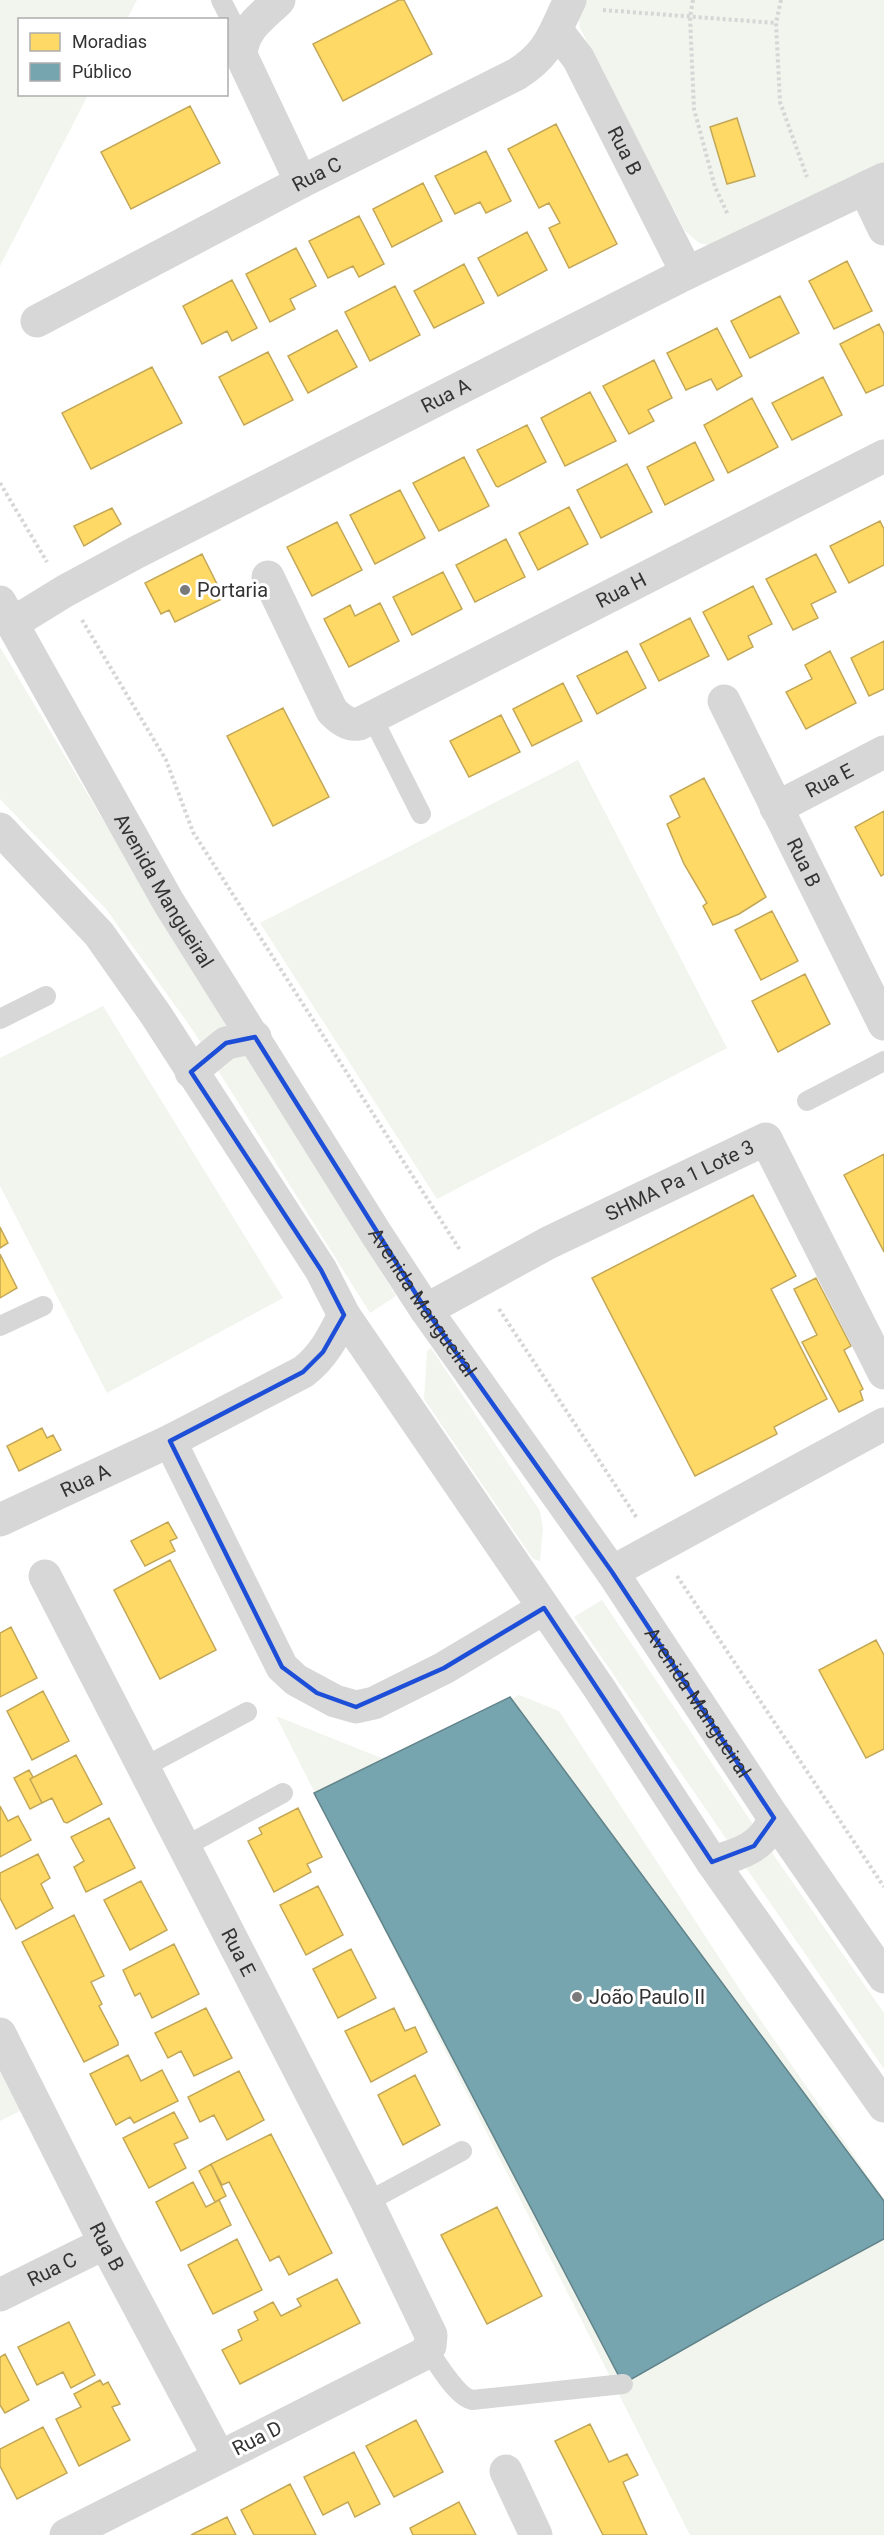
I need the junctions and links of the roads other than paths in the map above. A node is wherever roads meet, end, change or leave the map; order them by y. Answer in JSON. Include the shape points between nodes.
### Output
{"nodes":[{"id":1,"x":221,"y":0,"type":"edge"},
{"id":2,"x":273,"y":6,"type":"edge"},
{"id":3,"x":565,"y":13,"type":"edge"},
{"id":4,"x":242,"y":41,"type":"junction"},
{"id":5,"x":301,"y":182,"type":"junction"},
{"id":6,"x":874,"y":184,"type":"edge"},
{"id":7,"x":884,"y":229,"type":"edge"},
{"id":8,"x":687,"y":273,"type":"junction"},
{"id":9,"x":37,"y":321,"type":"dead end"},
{"id":10,"x":884,"y":456,"type":"edge"},
{"id":11,"x":268,"y":577,"type":"dead end"},
{"id":12,"x":4,"y":618,"type":"edge"},
{"id":13,"x":724,"y":701,"type":"dead end"},
{"id":14,"x":366,"y":721,"type":"junction"},
{"id":15,"x":884,"y":752,"type":"edge"},
{"id":16,"x":776,"y":808,"type":"junction"},
{"id":17,"x":421,"y":814,"type":"dead end"},
{"id":18,"x":0,"y":829,"type":"edge"},
{"id":19,"x":46,"y":996,"type":"dead end"},
{"id":20,"x":0,"y":1019,"type":"edge"},
{"id":21,"x":884,"y":1024,"type":"edge"},
{"id":22,"x":255,"y":1037,"type":"junction"},
{"id":23,"x":884,"y":1061,"type":"edge"},
{"id":24,"x":191,"y":1072,"type":"junction"},
{"id":25,"x":807,"y":1101,"type":"dead end"},
{"id":26,"x":43,"y":1306,"type":"dead end"},
{"id":27,"x":426,"y":1310,"type":"junction"},
{"id":28,"x":344,"y":1315,"type":"junction"},
{"id":29,"x":0,"y":1326,"type":"edge"},
{"id":30,"x":884,"y":1373,"type":"edge"},
{"id":31,"x":884,"y":1424,"type":"edge"},
{"id":32,"x":170,"y":1441,"type":"junction"},
{"id":33,"x":0,"y":1520,"type":"edge"},
{"id":34,"x":612,"y":1572,"type":"junction"},
{"id":35,"x":45,"y":1576,"type":"dead end"},
{"id":36,"x":544,"y":1608,"type":"junction"},
{"id":37,"x":247,"y":1712,"type":"dead end"},
{"id":38,"x":144,"y":1767,"type":"junction"},
{"id":39,"x":283,"y":1793,"type":"dead end"},
{"id":40,"x":774,"y":1818,"type":"junction"},
{"id":41,"x":184,"y":1847,"type":"junction"},
{"id":42,"x":712,"y":1862,"type":"junction"},
{"id":43,"x":884,"y":1977,"type":"edge"},
{"id":44,"x":0,"y":2034,"type":"edge"},
{"id":45,"x":884,"y":2106,"type":"edge"},
{"id":46,"x":462,"y":2151,"type":"dead end"},
{"id":47,"x":367,"y":2202,"type":"junction"},
{"id":48,"x":105,"y":2243,"type":"junction"},
{"id":49,"x":0,"y":2295,"type":"edge"},
{"id":50,"x":429,"y":2340,"type":"junction"},
{"id":51,"x":623,"y":2384,"type":"dead end"},
{"id":52,"x":219,"y":2457,"type":"junction"},
{"id":53,"x":506,"y":2471,"type":"dead end"},
{"id":54,"x":66,"y":2535,"type":"edge"},
{"id":55,"x":536,"y":2535,"type":"edge"}],
"edges":[{"from":1,"to":4,"type":"lane"},
{"from":2,"to":4,"type":"street"},
{"from":3,"to":5,"type":"street","name":"Rua C","via":[[534,63],[517,74]]},
{"from":3,"to":8,"type":"street","name":"Rua B","via":[[578,58]]},
{"from":4,"to":5,"type":"street","via":[[241,55]]},
{"from":5,"to":9,"type":"street","name":"Rua C"},
{"from":6,"to":7,"type":"street"},
{"from":6,"to":8,"type":"street","name":"Rua A"},
{"from":8,"to":12,"type":"street","name":"Rua A","via":[[65,591]]},
{"from":10,"to":14,"type":"street","name":"Rua H"},
{"from":11,"to":14,"type":"street","via":[[332,711],[353,725]]},
{"from":12,"to":22,"type":"street","name":"Avenida Mangueiral","via":[[169,903]]},
{"from":13,"to":16,"type":"street","name":"Rua B"},
{"from":14,"to":17,"type":"lane"},
{"from":15,"to":16,"type":"street","name":"Rua E"},
{"from":16,"to":21,"type":"street","name":"Rua B"},
{"from":18,"to":24,"type":"street","via":[[99,934]]},
{"from":19,"to":20,"type":"lane"},
{"from":22,"to":24,"type":"street","via":[[226,1043]]},
{"from":22,"to":27,"type":"street","name":"Avenida Mangueiral"},
{"from":23,"to":25,"type":"lane"},
{"from":24,"to":28,"type":"street","via":[[321,1270]]},
{"from":26,"to":29,"type":"lane"},
{"from":27,"to":30,"type":"street","name":"SHMA Pa 1 Lote 3","via":[[548,1243],[766,1139]]},
{"from":27,"to":34,"type":"street","name":"Avenida Mangueiral"},
{"from":28,"to":32,"type":"street","name":"Rua A","via":[[323,1352],[303,1372]]},
{"from":28,"to":36,"type":"street"},
{"from":31,"to":34,"type":"street"},
{"from":32,"to":33,"type":"street","name":"Rua A"},
{"from":32,"to":36,"type":"street","via":[[282,1667],[296,1680],[335,1701],[357,1707],[374,1703],[444,1668]]},
{"from":34,"to":40,"type":"street","name":"Avenida Mangueiral"},
{"from":35,"to":38,"type":"street","name":"Rua E"},
{"from":36,"to":42,"type":"street"},
{"from":37,"to":38,"type":"lane"},
{"from":38,"to":41,"type":"street","name":"Rua E"},
{"from":39,"to":41,"type":"lane"},
{"from":40,"to":42,"type":"street","via":[[771,1829],[754,1846]]},
{"from":40,"to":43,"type":"street","name":"Avenida Mangueiral"},
{"from":41,"to":47,"type":"street","name":"Rua E"},
{"from":42,"to":45,"type":"street"},
{"from":44,"to":48,"type":"street","name":"Rua B"},
{"from":46,"to":47,"type":"lane"},
{"from":47,"to":50,"type":"street","name":"Rua E"},
{"from":48,"to":49,"type":"street","name":"Rua C"},
{"from":48,"to":52,"type":"street","name":"Rua B"},
{"from":50,"to":51,"type":"lane","via":[[466,2399]]},
{"from":50,"to":52,"type":"street","name":"Rua D","via":[[424,2354]]},
{"from":52,"to":54,"type":"street","name":"Rua D"},
{"from":53,"to":55,"type":"street"}]}
